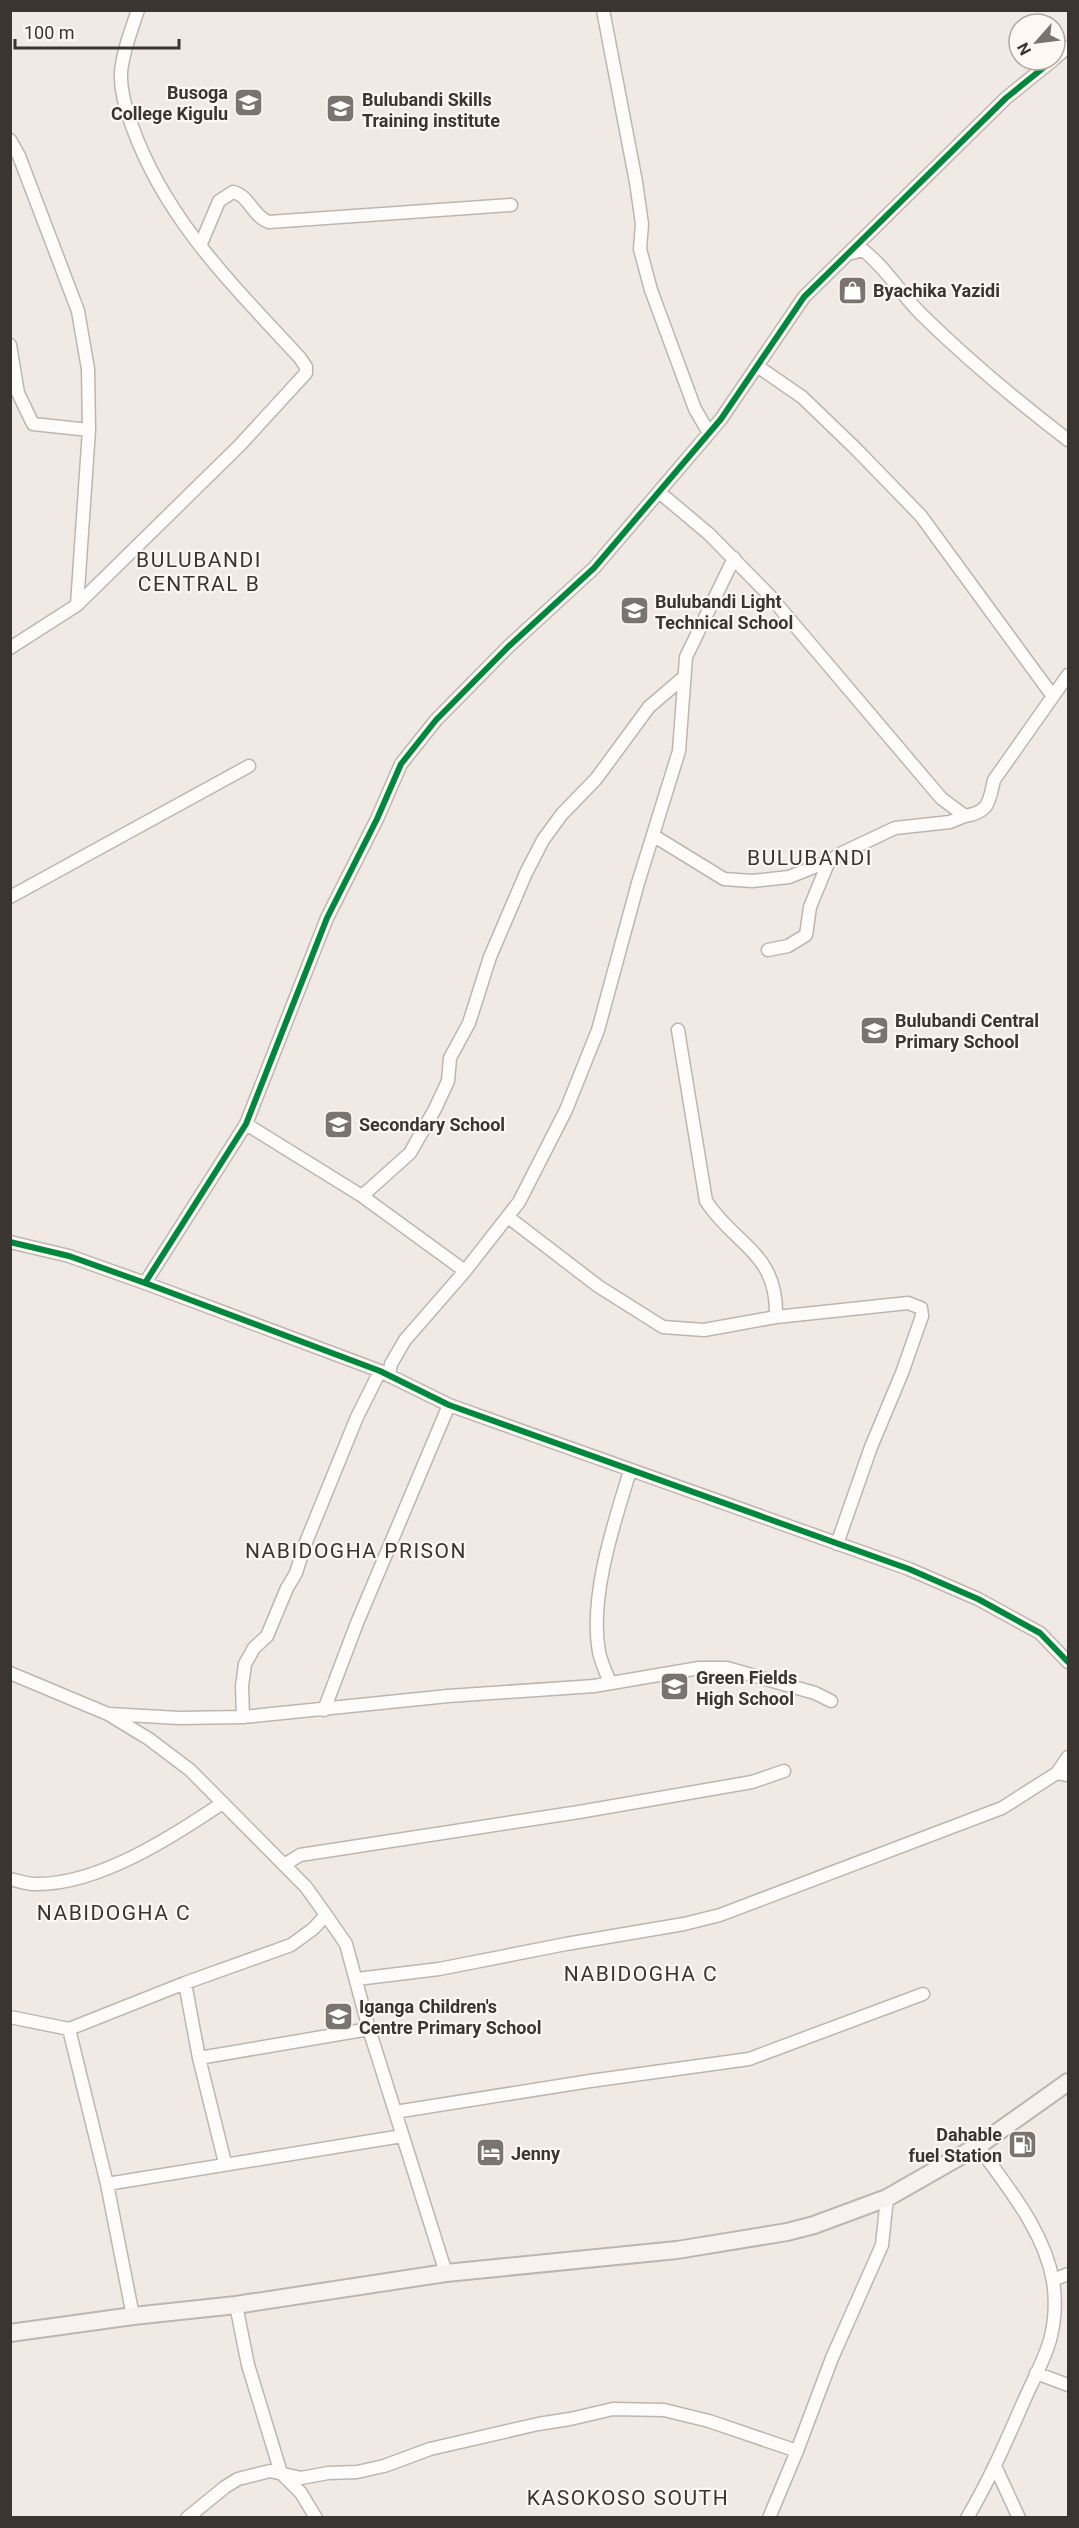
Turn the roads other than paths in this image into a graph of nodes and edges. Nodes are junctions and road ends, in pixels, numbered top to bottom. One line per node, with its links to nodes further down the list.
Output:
1 (138, 10): 6 (street)
2 (603, 10): 11 (street)
3 (1038, 72): 7 (street)
4 (10, 140): 10 (street)
5 (511, 205): 6 (street)
6 (200, 246): 15 (street)
7 (847, 255): 9 (street); 12 (street)
8 (10, 345): 10 (street)
9 (757, 366): 11 (street); 19 (street)
10 (89, 430): 15 (street)
11 (709, 433): 13 (street)
12 (1068, 440)
13 (659, 492): 14 (street); 27 (street)
14 (734, 558): 18 (street); 21 (street)
15 (78, 605): 16 (street)
16 (10, 648)
17 (1068, 675): 19 (street)
18 (684, 677): 22 (street); 28 (street)
19 (1052, 695): 21 (street)
20 (249, 766): 24 (street)
21 (965, 816): 23 (street)
22 (654, 836): 23 (street); 29 (street)
23 (829, 861): 25 (street)
24 (10, 897)
25 (768, 950)
26 (678, 1030): 33 (street)
27 (246, 1124): 28 (street); 32 (street)
28 (362, 1196): 31 (street)
29 (508, 1217): 31 (street); 33 (street)
30 (10, 1242): 32 (street)
31 (465, 1270): 34 (street)
32 (146, 1283): 34 (street)
33 (776, 1317): 37 (street)
34 (384, 1373): 35 (street); 44 (street)
35 (449, 1405): 36 (street); 42 (street)
36 (630, 1471): 37 (street); 40 (street)
37 (837, 1544): 38 (street)
38 (1068, 1662)
39 (10, 1672): 43 (street)
40 (610, 1682): 41 (street); 42 (street)
41 (831, 1701)
42 (324, 1710): 44 (street)
43 (108, 1714): 44 (street); 48 (street)
44 (243, 1717)
45 (1068, 1757): 47 (street)
46 (784, 1771): 49 (street)
47 (1063, 1774): 52 (street)
48 (221, 1804): 49 (street); 50 (street)
49 (284, 1865): 51 (street)
50 (10, 1879)
51 (326, 1915): 52 (street); 53 (street)
52 (357, 1979): 57 (street)
53 (185, 1983): 56 (street); 58 (street)
54 (923, 1994): 60 (street)
55 (10, 2017): 56 (street)
56 (69, 2029): 64 (street)
57 (369, 2029): 58 (street); 60 (street)
58 (200, 2058): 63 (street)
59 (1068, 2082): 62 (street)
60 (395, 2112): 61 (street)
61 (402, 2136): 63 (street); 66 (street)
62 (978, 2146): 65 (street); 68 (street)
63 (225, 2163): 64 (street)
64 (107, 2184): 70 (street)
65 (887, 2198): 66 (street); 74 (street)
66 (446, 2273): 69 (street)
67 (1068, 2274): 68 (street)
68 (1053, 2280): 72 (street)
69 (236, 2305): 70 (street); 76 (street)
70 (133, 2316): 71 (street)
71 (10, 2333)
72 (1036, 2373): 73 (street); 75 (street)
73 (1068, 2385)
74 (797, 2451): 76 (street); 79 (street)
75 (995, 2466): 80 (street); 81 (street)
76 (281, 2473): 77 (street); 78 (street)
77 (187, 2517)
78 (315, 2517)
79 (769, 2517)
80 (967, 2517)
81 (1018, 2517)

